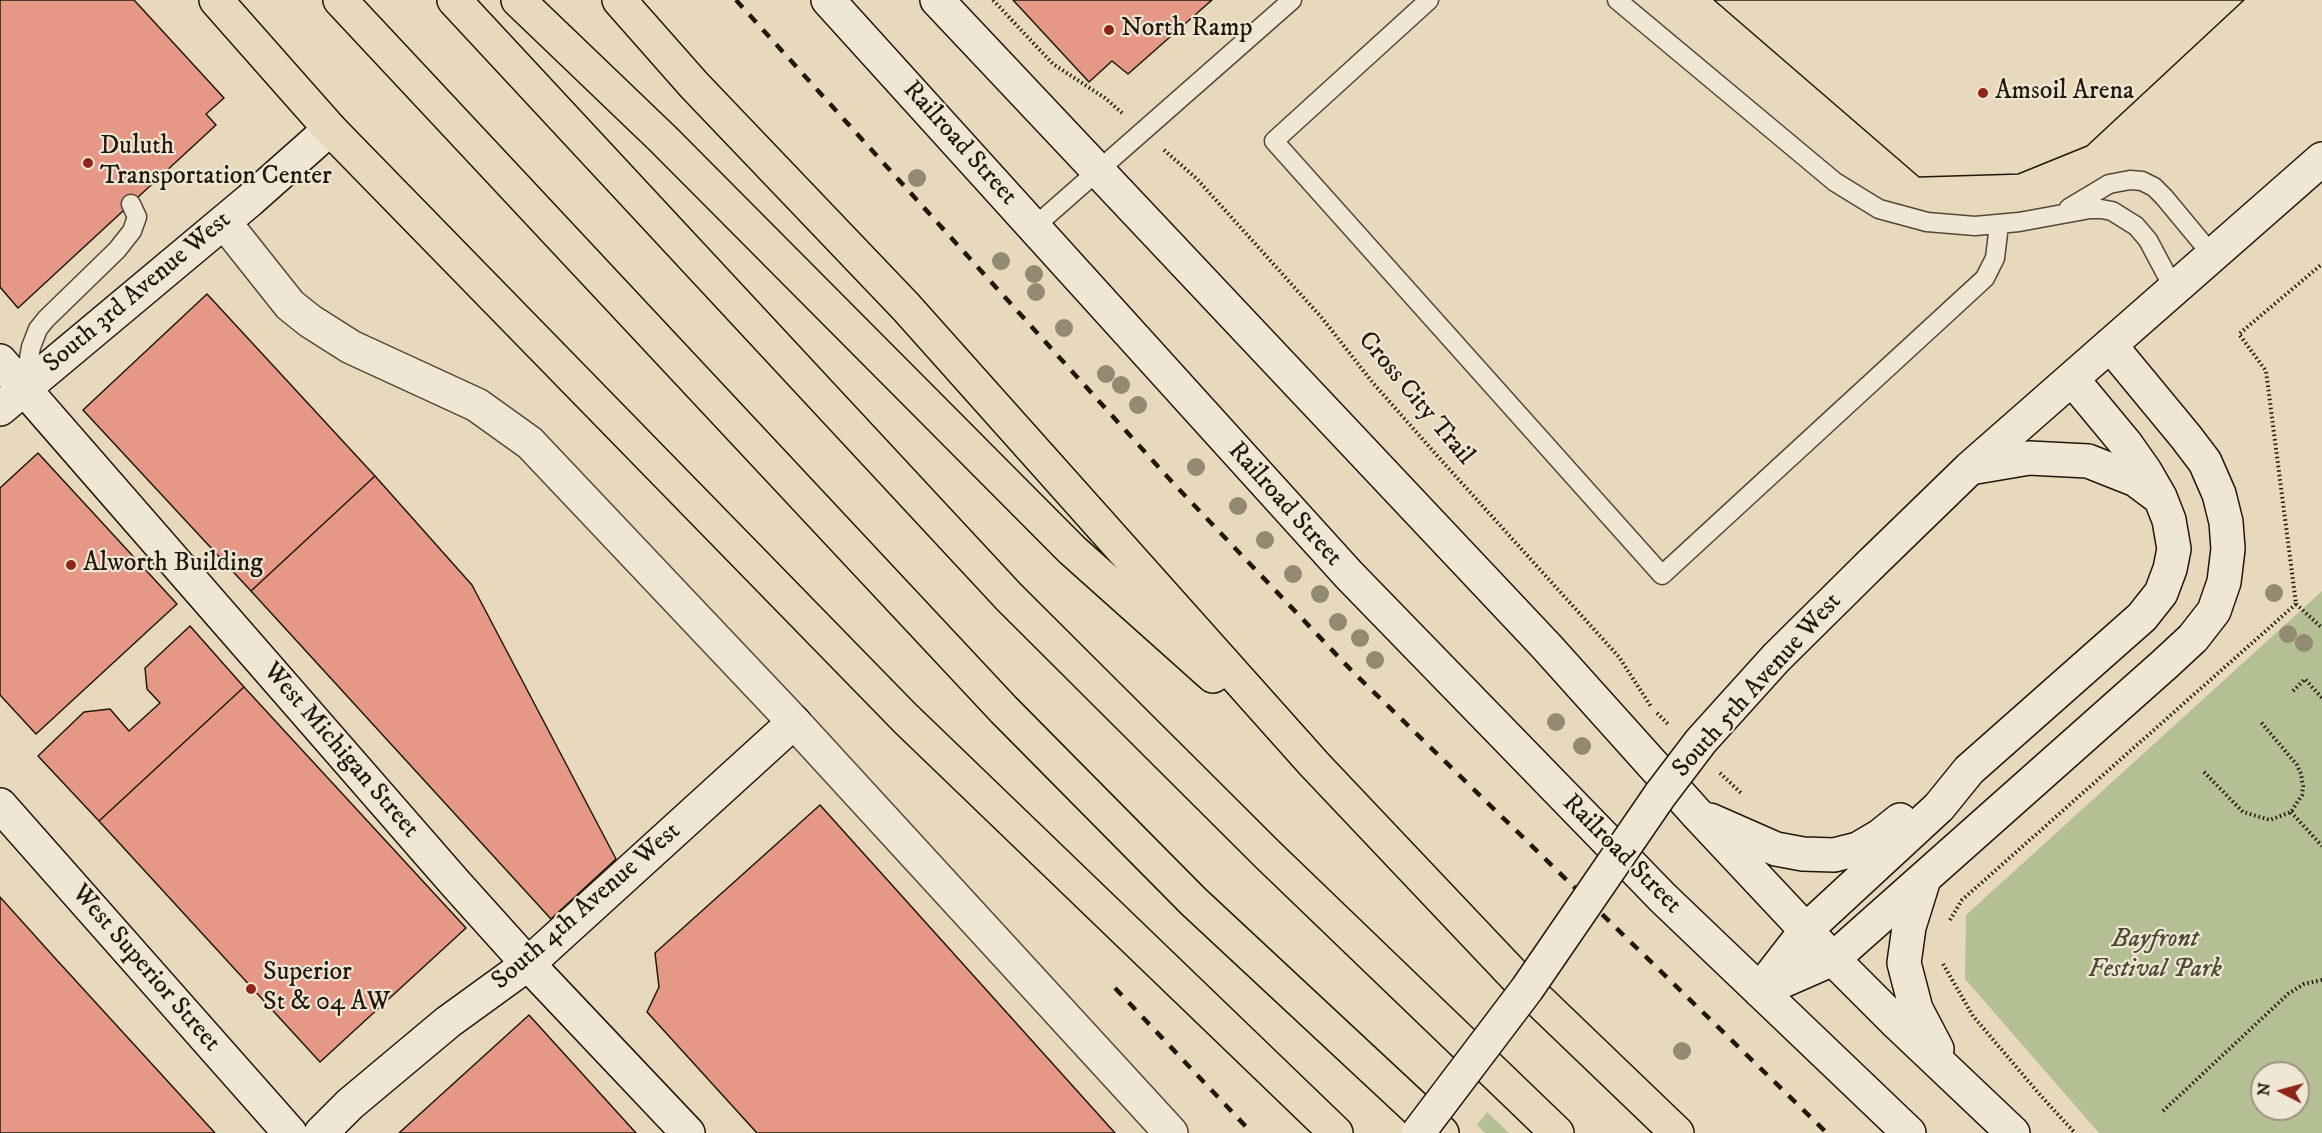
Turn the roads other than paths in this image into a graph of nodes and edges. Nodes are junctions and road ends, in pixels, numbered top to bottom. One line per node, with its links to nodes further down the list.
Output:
1 (216, 0): 13 (highway)
2 (325, 0): 12 (highway)
3 (340, 0): 12 (highway)
4 (454, 0): 49 (highway)
5 (518, 0): 31 (highway)
6 (620, 0): 31 (highway)
7 (828, 0): 20 (street, Railroad Street)
8 (937, 0): 15 (street)
9 (1292, 0): 15 (lane)
10 (1429, 0): 19 (lane)
11 (1617, 0): 19 (lane)
12 (436, 105): 48 (highway)
13 (330, 129): 18 (street, South 3rd Avenue West); 46 (highway)
14 (2322, 159): 21 (street, South 5th Avenue West)
15 (1098, 170): 20 (lane); 34 (street)
16 (131, 204): 26 (lane)
17 (2054, 216): 19 (lane); 21 (lane); 22 (lane)
18 (224, 222): 26 (street, South 3rd Avenue West); 30 (street)
19 (1999, 225)
20 (1034, 227): 40 (street, Railroad Street)
21 (2213, 256): 22 (street, South 5th Avenue West)
22 (2175, 289): 23 (street, South 5th Avenue West)
23 (2110, 345): 25 (street, South 5th Avenue West); 35 (street)
24 (0, 361): 26 (street, West Michigan Street)
25 (2072, 379): 28 (street, South 5th Avenue West); 29 (street)
26 (24, 388): 27 (street, South 3rd Avenue West); 38 (street, West Michigan Street)
27 (0, 409)
28 (1970, 468): 29 (street); 39 (street, South 5th Avenue West, bridge)
29 (2160, 497): 32 (street)
30 (794, 722): 38 (street, South 4th Avenue West); 45 (street)
31 (1314, 764): 39 (highway)
32 (1970, 770): 34 (street); 36 (street)
33 (0, 805): 42 (street, West Superior Street)
34 (1697, 814): 36 (street)
35 (1924, 878): 37 (street); 41 (street)
36 (1807, 929): 37 (street); 40 (street)
37 (1833, 959): 40 (street); 41 (street)
38 (528, 964): 43 (street, South 4th Avenue West); 44 (street, West Michigan Street)
39 (1527, 989): 47 (street, South 5th Avenue West, bridge); 50 (highway)
40 (1760, 991): 51 (street, Railroad Street)
41 (1956, 1078): 52 (street)
42 (290, 1133)
43 (321, 1133)
44 (688, 1133)
45 (1171, 1133)
46 (1336, 1133)
47 (1418, 1133)
48 (1442, 1133)
49 (1557, 1133)
50 (1677, 1133)
51 (1909, 1133)
52 (2013, 1133)

